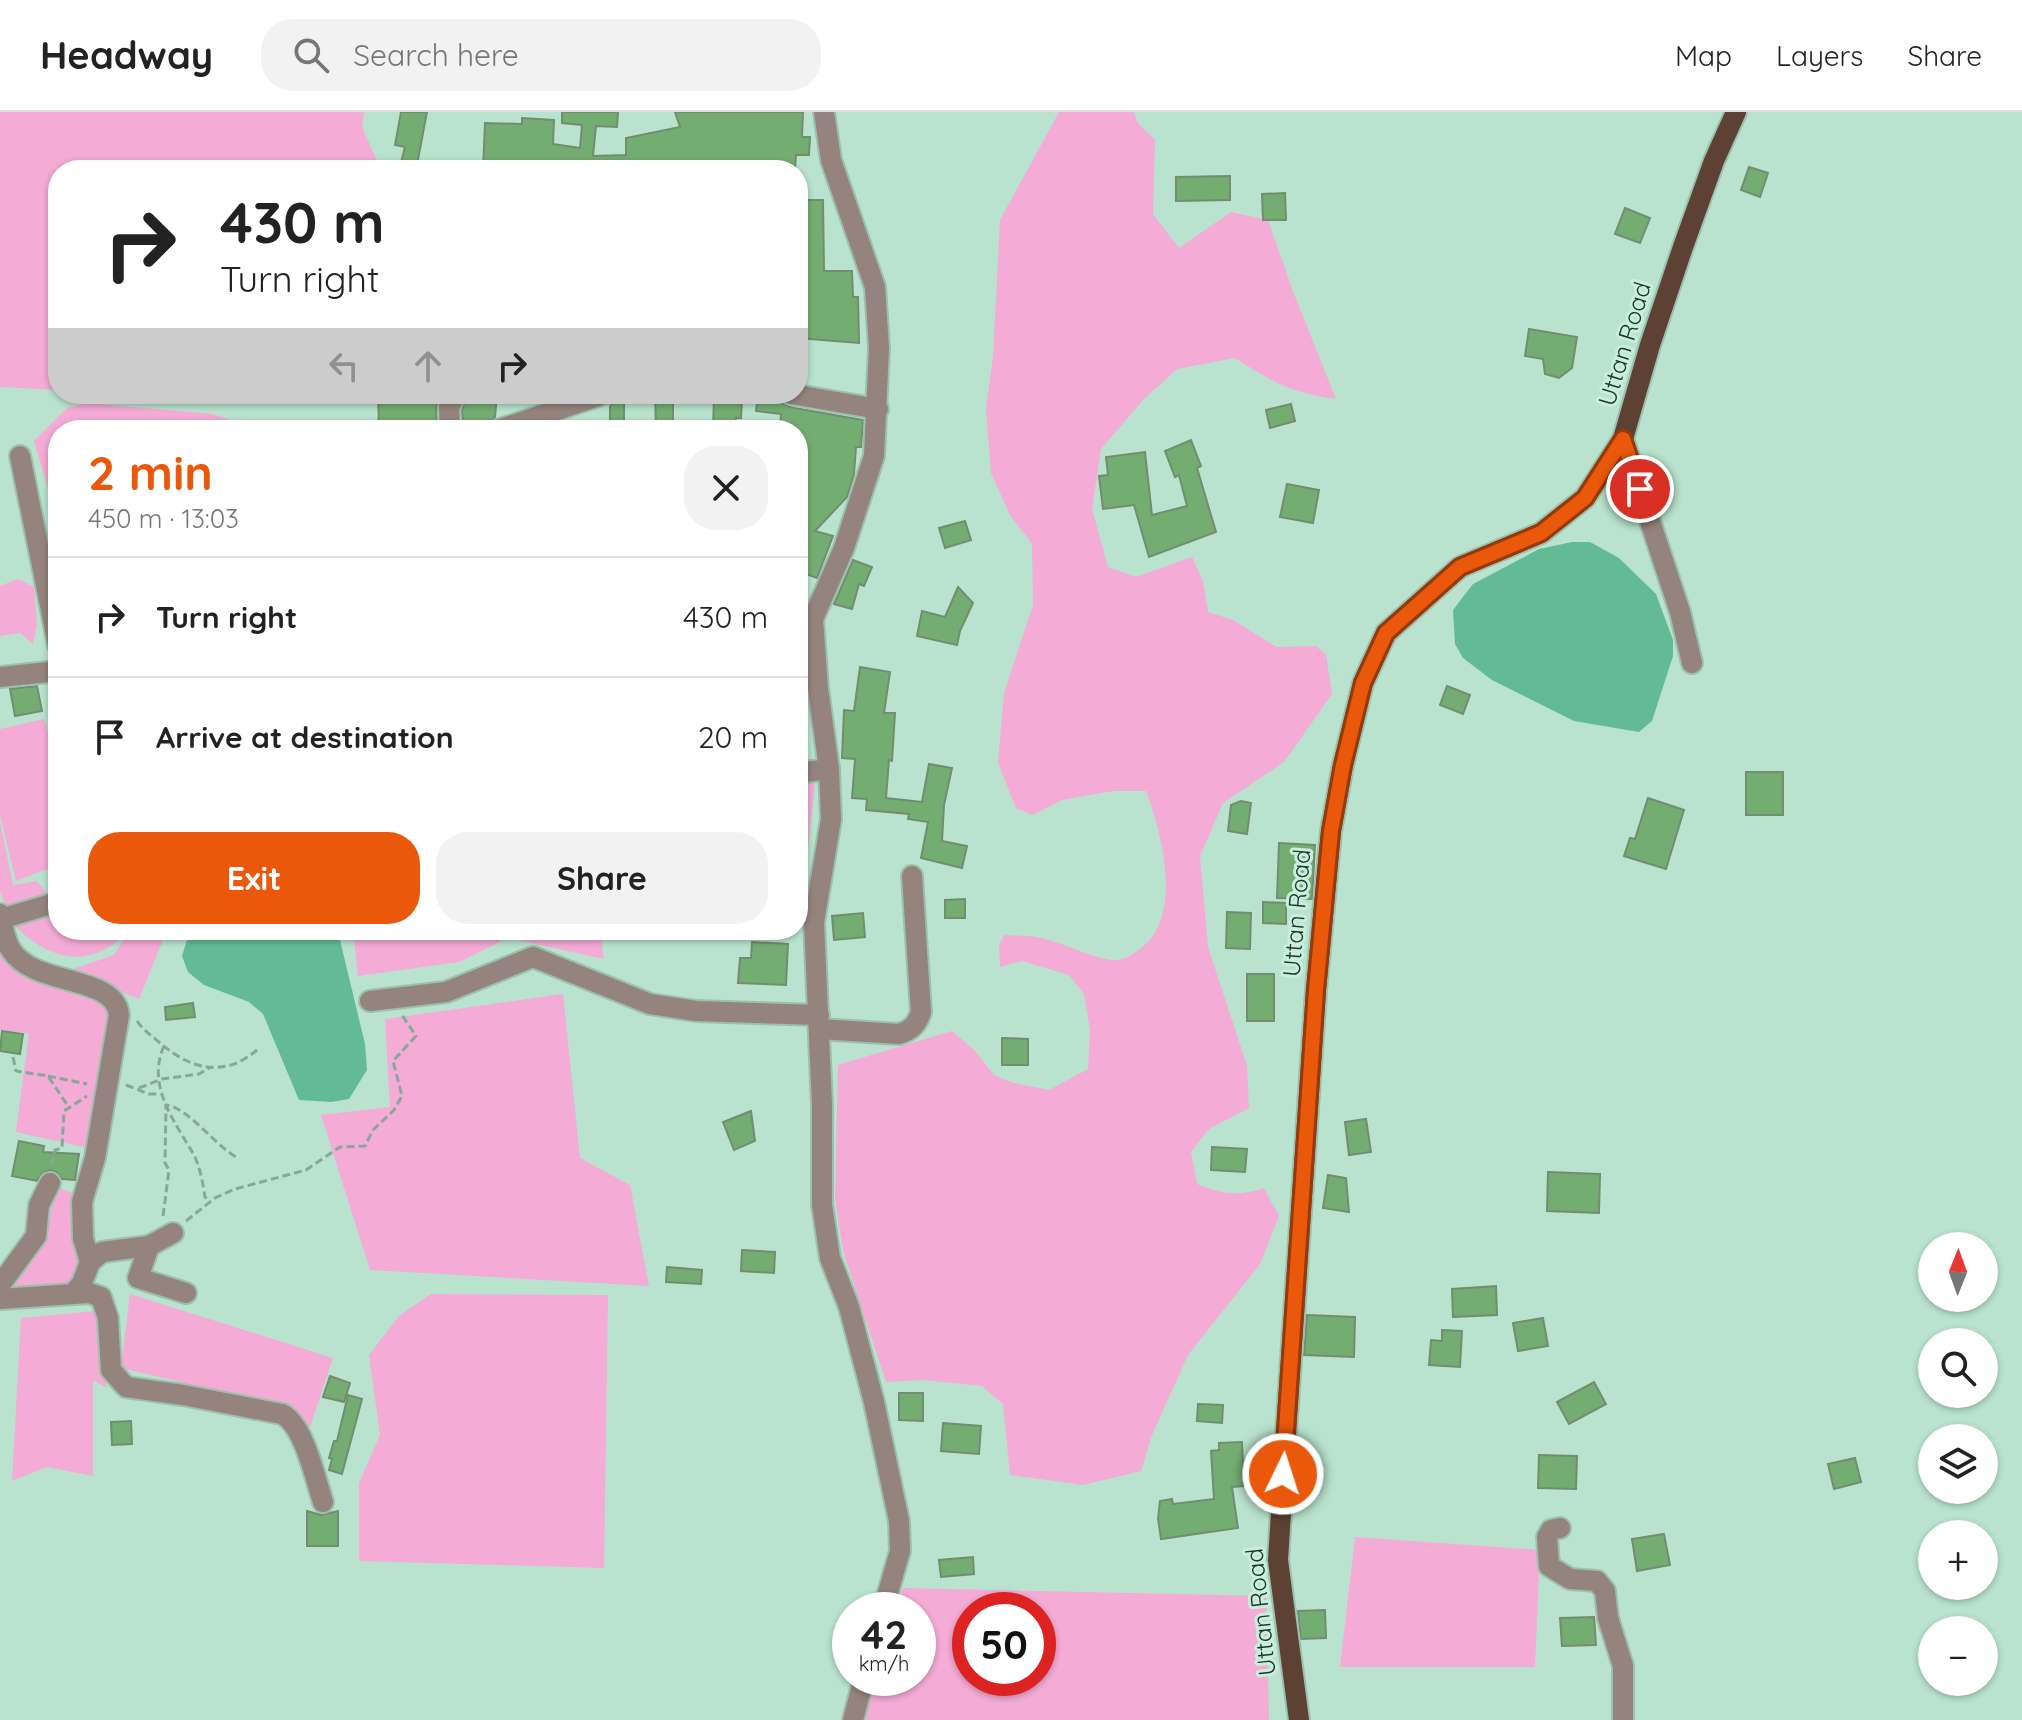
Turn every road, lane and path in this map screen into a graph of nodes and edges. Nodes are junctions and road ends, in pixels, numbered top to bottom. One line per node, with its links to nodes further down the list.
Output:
1 (824, 112): 5 (street)
2 (1736, 112): 7 (main road, Uttan Road)
3 (808, 397): 5 (street)
4 (575, 404): 6 (street)
5 (878, 409): 13 (street)
6 (527, 420)
7 (1623, 439): 10 (street); 45 (main road, Uttan Road)
8 (20, 456): 9 (street)
9 (48, 595)
10 (1692, 663)
11 (48, 672): 12 (street)
12 (0, 677)
13 (829, 769): 14 (street); 20 (street)
14 (808, 772)
15 (912, 876): 20 (street)
16 (48, 905): 17 (street)
17 (1, 917): 35 (street)
18 (370, 1001): 20 (street)
19 (136, 1020): 22 (path)
20 (819, 1022): 42 (street)
21 (416, 1036): 33 (path)
22 (164, 1046): 25 (path); 27 (path)
23 (260, 1047): 25 (path)
24 (13, 1057): 26 (path)
25 (211, 1067): 27 (path)
26 (48, 1076): 28 (path); 32 (path)
27 (158, 1080): 29 (path); 30 (path)
28 (93, 1087)
29 (138, 1088)
30 (166, 1105): 31 (path); 33 (path); 34 (path)
31 (236, 1157)
32 (50, 1183): 36 (street)
33 (210, 1202): 34 (path)
34 (161, 1240): 35 (street); 37 (street)
35 (90, 1262): 38 (street)
36 (0, 1285)
37 (186, 1293)
38 (73, 1294): 39 (street); 40 (street)
39 (0, 1299)
40 (323, 1502)
41 (1560, 1528): 46 (street)
42 (888, 1592)
43 (859, 1696): 44 (street)
44 (853, 1720)
45 (1299, 1720)
46 (1623, 1720)

